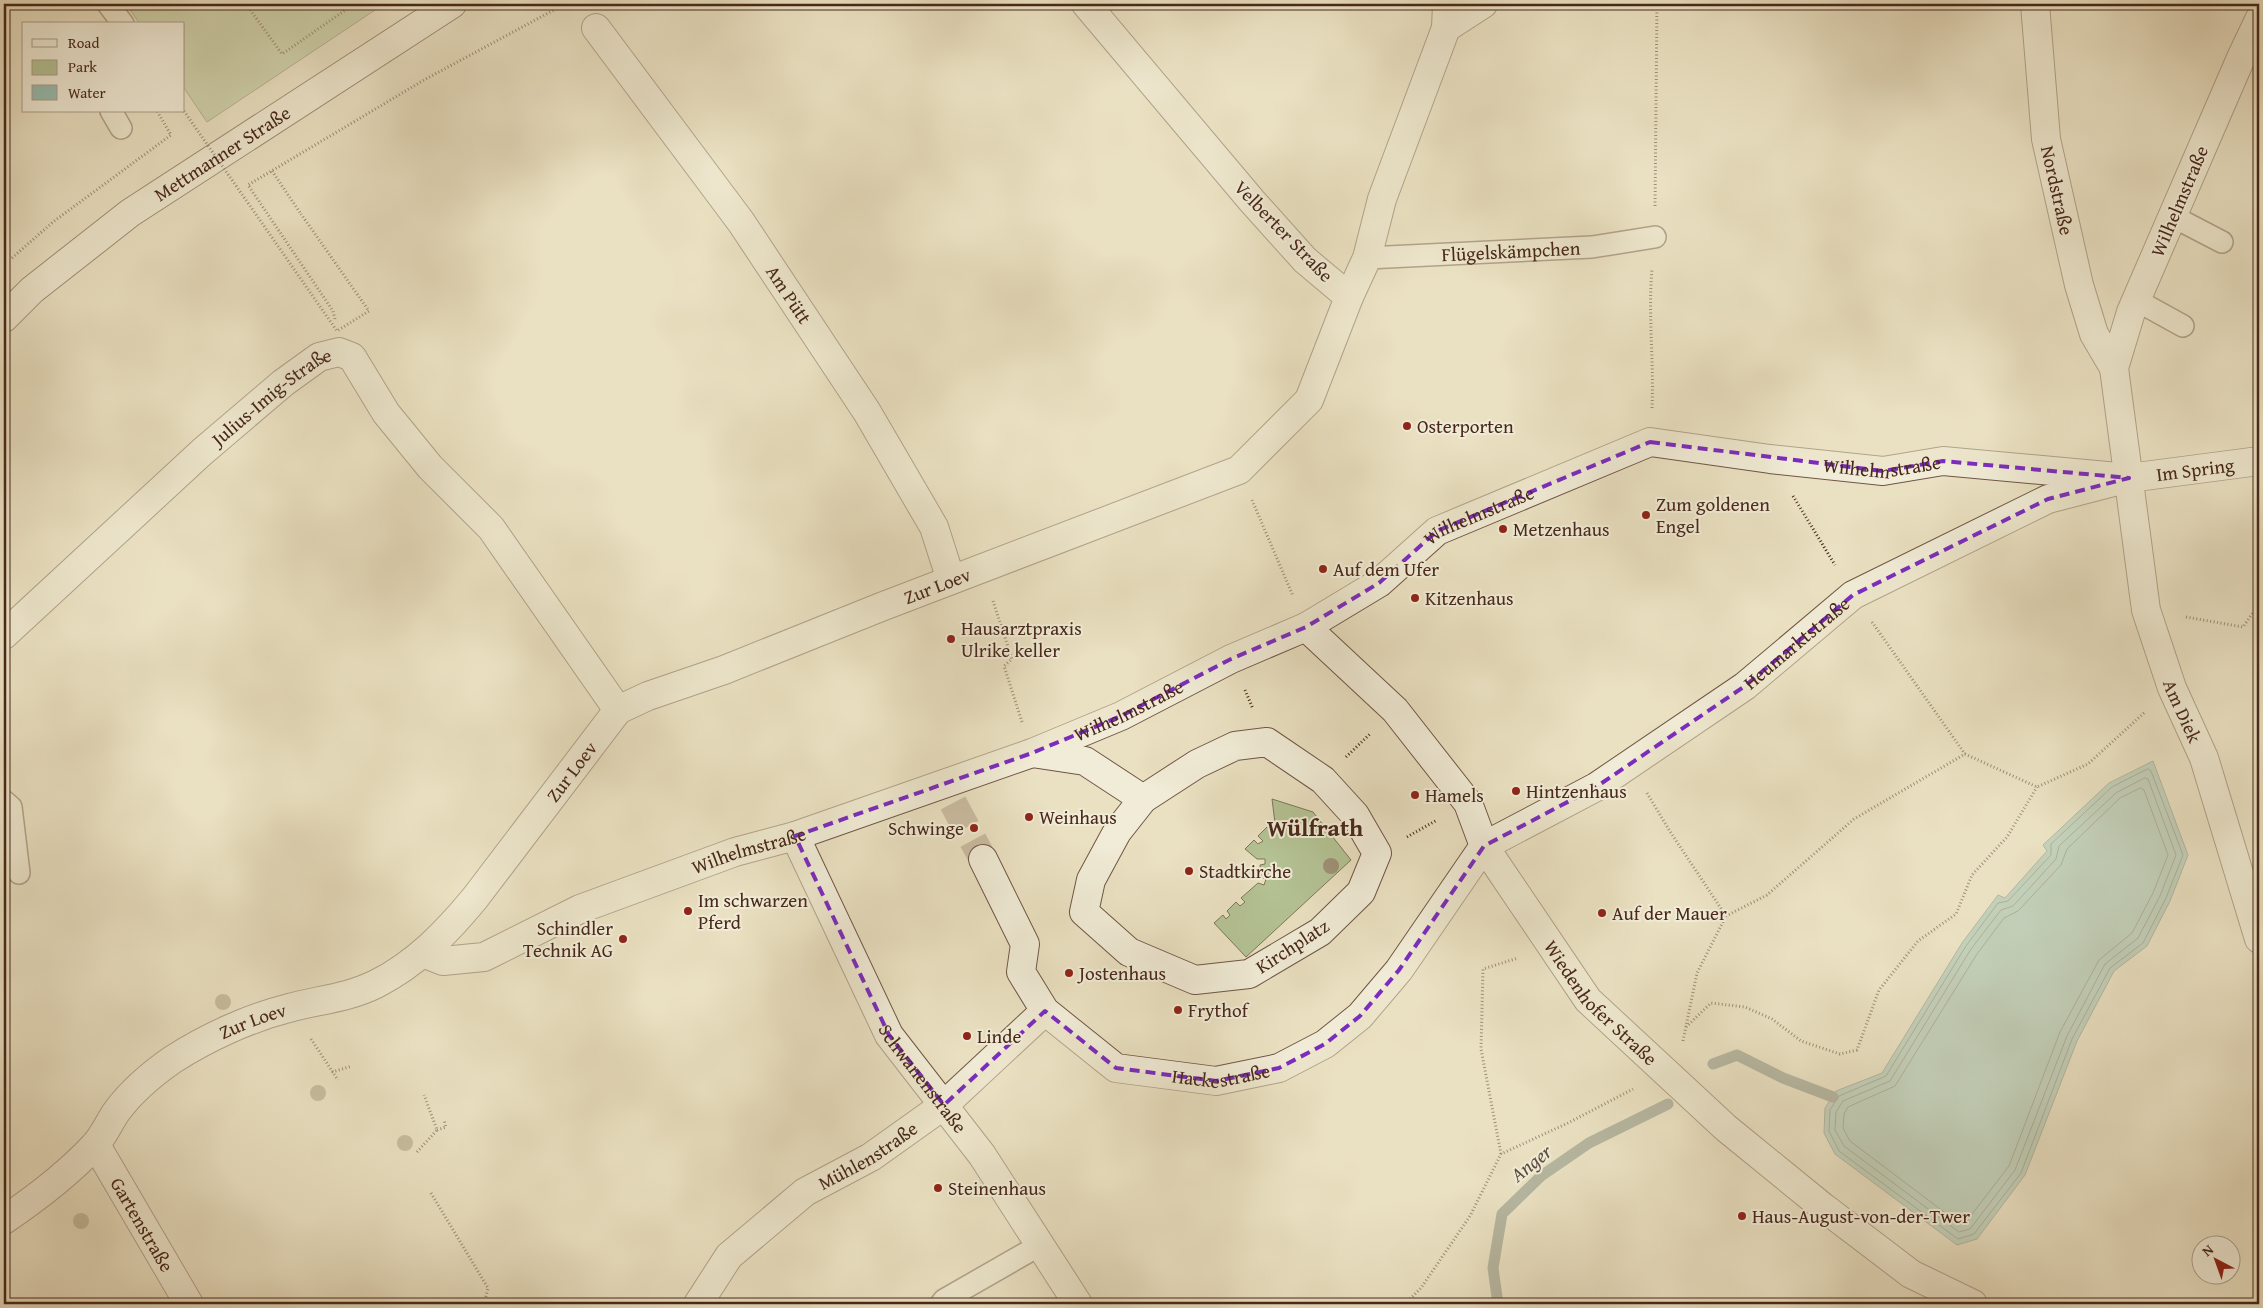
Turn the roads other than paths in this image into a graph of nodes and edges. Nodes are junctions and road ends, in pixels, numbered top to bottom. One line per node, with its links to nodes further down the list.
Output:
1 (452, 4): 14 (street, Mettmanner Straße)
2 (1086, 4): 12 (street, Velberter Straße)
3 (1483, 4): 5 (street)
4 (2035, 4): 16 (street, Nordstraße)
5 (1446, 16): 11 (street)
6 (2259, 20): 8 (street, Wilhelmstraße)
7 (596, 28): 20 (street, Am Pütt)
8 (2172, 216): 10 (lane); 13 (street, Wilhelmstraße)
9 (1655, 237): 11 (lane, Flügelskämpchen)
10 (2222, 242)
11 (1367, 258): 12 (street)
12 (1349, 297): 18 (street, Velberter Straße)
13 (2136, 300): 15 (lane); 16 (street, Wilhelmstraße)
14 (4, 318)
15 (2183, 326)
16 (2114, 368): 19 (street, Wilhelmstraße)
17 (2259, 461): 19 (street, Im Spring)
18 (1239, 470): 20 (street, Zur Loev)
19 (2129, 478): 21 (street, Wilhelmstraße); 28 (street, Heumarktstraße); 31 (street, Am Diek)
20 (951, 580): 23 (street, Zur Loev)
21 (1306, 627): 24 (street, Wilhelmstraße); 28 (street, Wiedenhofer Straße)
22 (4, 635): 23 (street, Julius-Imig-Straße)
23 (618, 710): 32 (street, Zur Loev)
24 (1032, 753): 25 (street); 27 (street, Wilhelmstraße)
25 (1143, 799): 25 (street, Kirchplatz)
26 (4, 801): 30 (lane)
27 (794, 836): 32 (street, Wilhelmstraße); 34 (street, Schwanenstraße)
28 (1484, 846): 33 (street, Hackestraße); 42 (street, Wiedenhofer Straße)
29 (983, 859): 33 (street, Hackestraße)
30 (19, 873)
31 (2259, 939)
32 (423, 953): 35 (street, Zur Loev)
33 (1045, 1011): 34 (street, Mühlenstraße)
34 (944, 1105): 37 (street, Schwanenstraße); 39 (street, Mühlenstraße)
35 (96, 1145): 36 (street, Zur Loev); 38 (street, Gartenstraße)
36 (4, 1220)
37 (1033, 1233): 40 (lane); 41 (street, Schwanenstraße)
38 (189, 1304)
39 (698, 1304)
40 (941, 1304)
41 (1078, 1304)
42 (1974, 1304)

